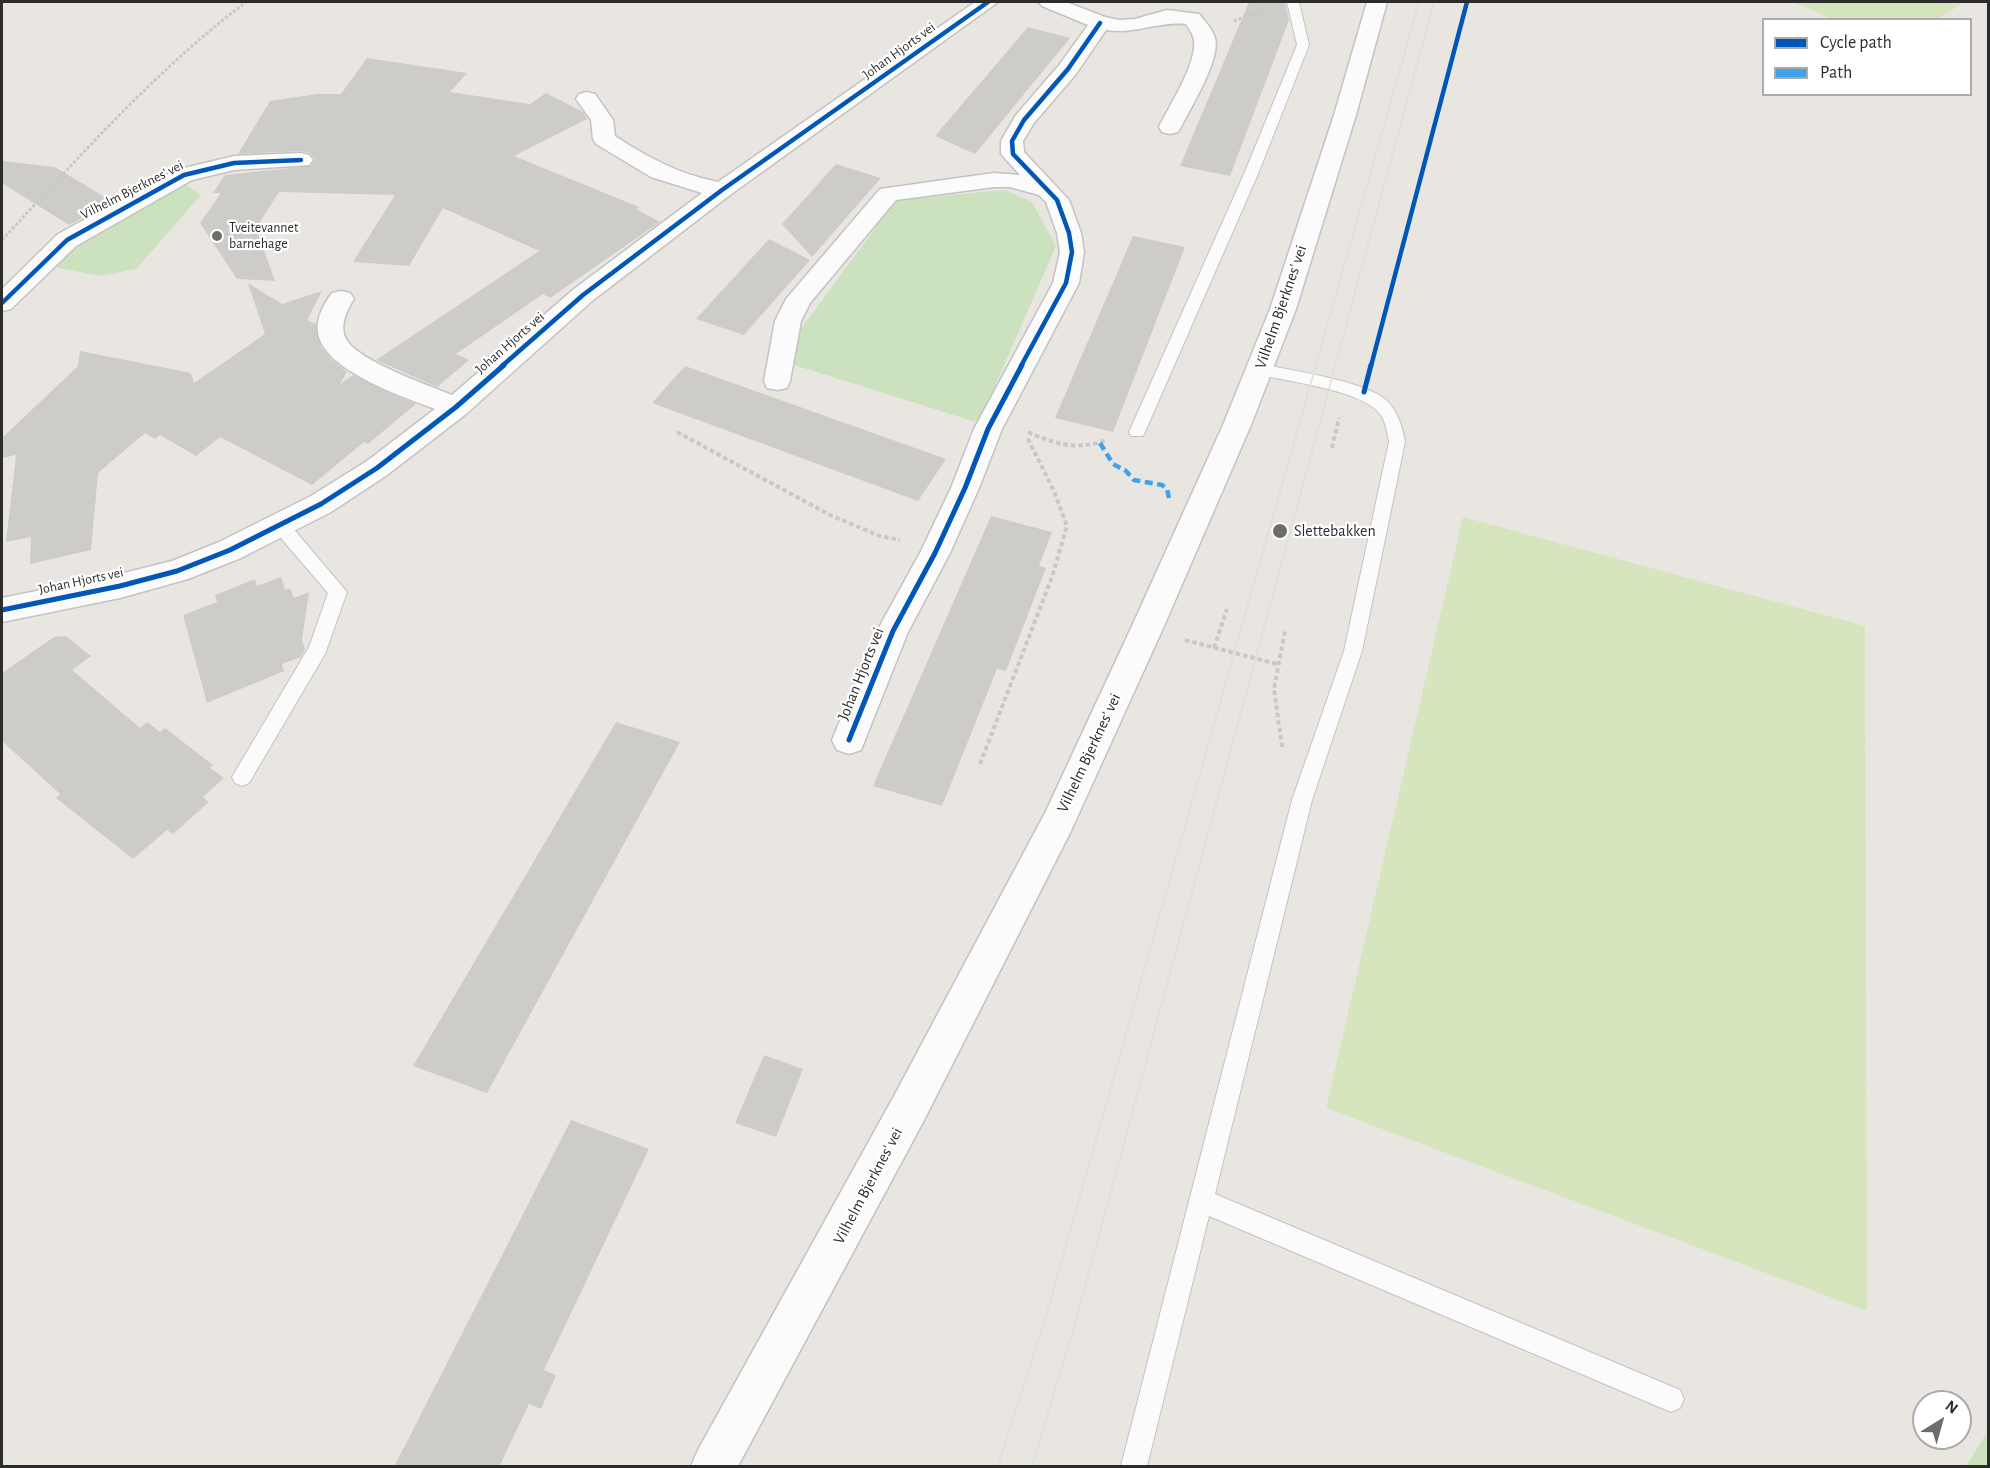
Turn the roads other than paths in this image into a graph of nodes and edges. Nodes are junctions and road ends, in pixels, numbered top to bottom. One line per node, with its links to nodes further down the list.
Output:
1 (988, 2): 10 (street, Johan Hjorts vei)
2 (1049, 2): 6 (street)
3 (1293, 2): 17 (lane)
4 (1377, 2): 14 (street, Vilhelm Bjerknes' vei)
5 (1196, 14): 6 (street); 8 (street)
6 (1100, 23): 11 (street, Johan Hjorts vei)
7 (587, 99): 10 (street)
8 (1170, 127)
9 (302, 160): 13 (street, Vilhelm Bjerknes' vei)
10 (722, 190): 16 (street, Johan Hjorts vei)
11 (1047, 190): 15 (street); 20 (street, Johan Hjorts vei)
12 (341, 298): 16 (street)
13 (2, 303)
14 (1260, 369): 22 (lane); 24 (street, Vilhelm Bjerknes' vei)
15 (777, 381)
16 (456, 407): 18 (street, Johan Hjorts vei)
17 (1137, 432)
18 (280, 525): 19 (street, Johan Hjorts vei); 21 (lane)
19 (2, 610)
20 (849, 740)
21 (242, 777)
22 (1203, 1201): 23 (lane); 25 (lane)
23 (1671, 1399)
24 (714, 1467)
25 (1134, 1467)

